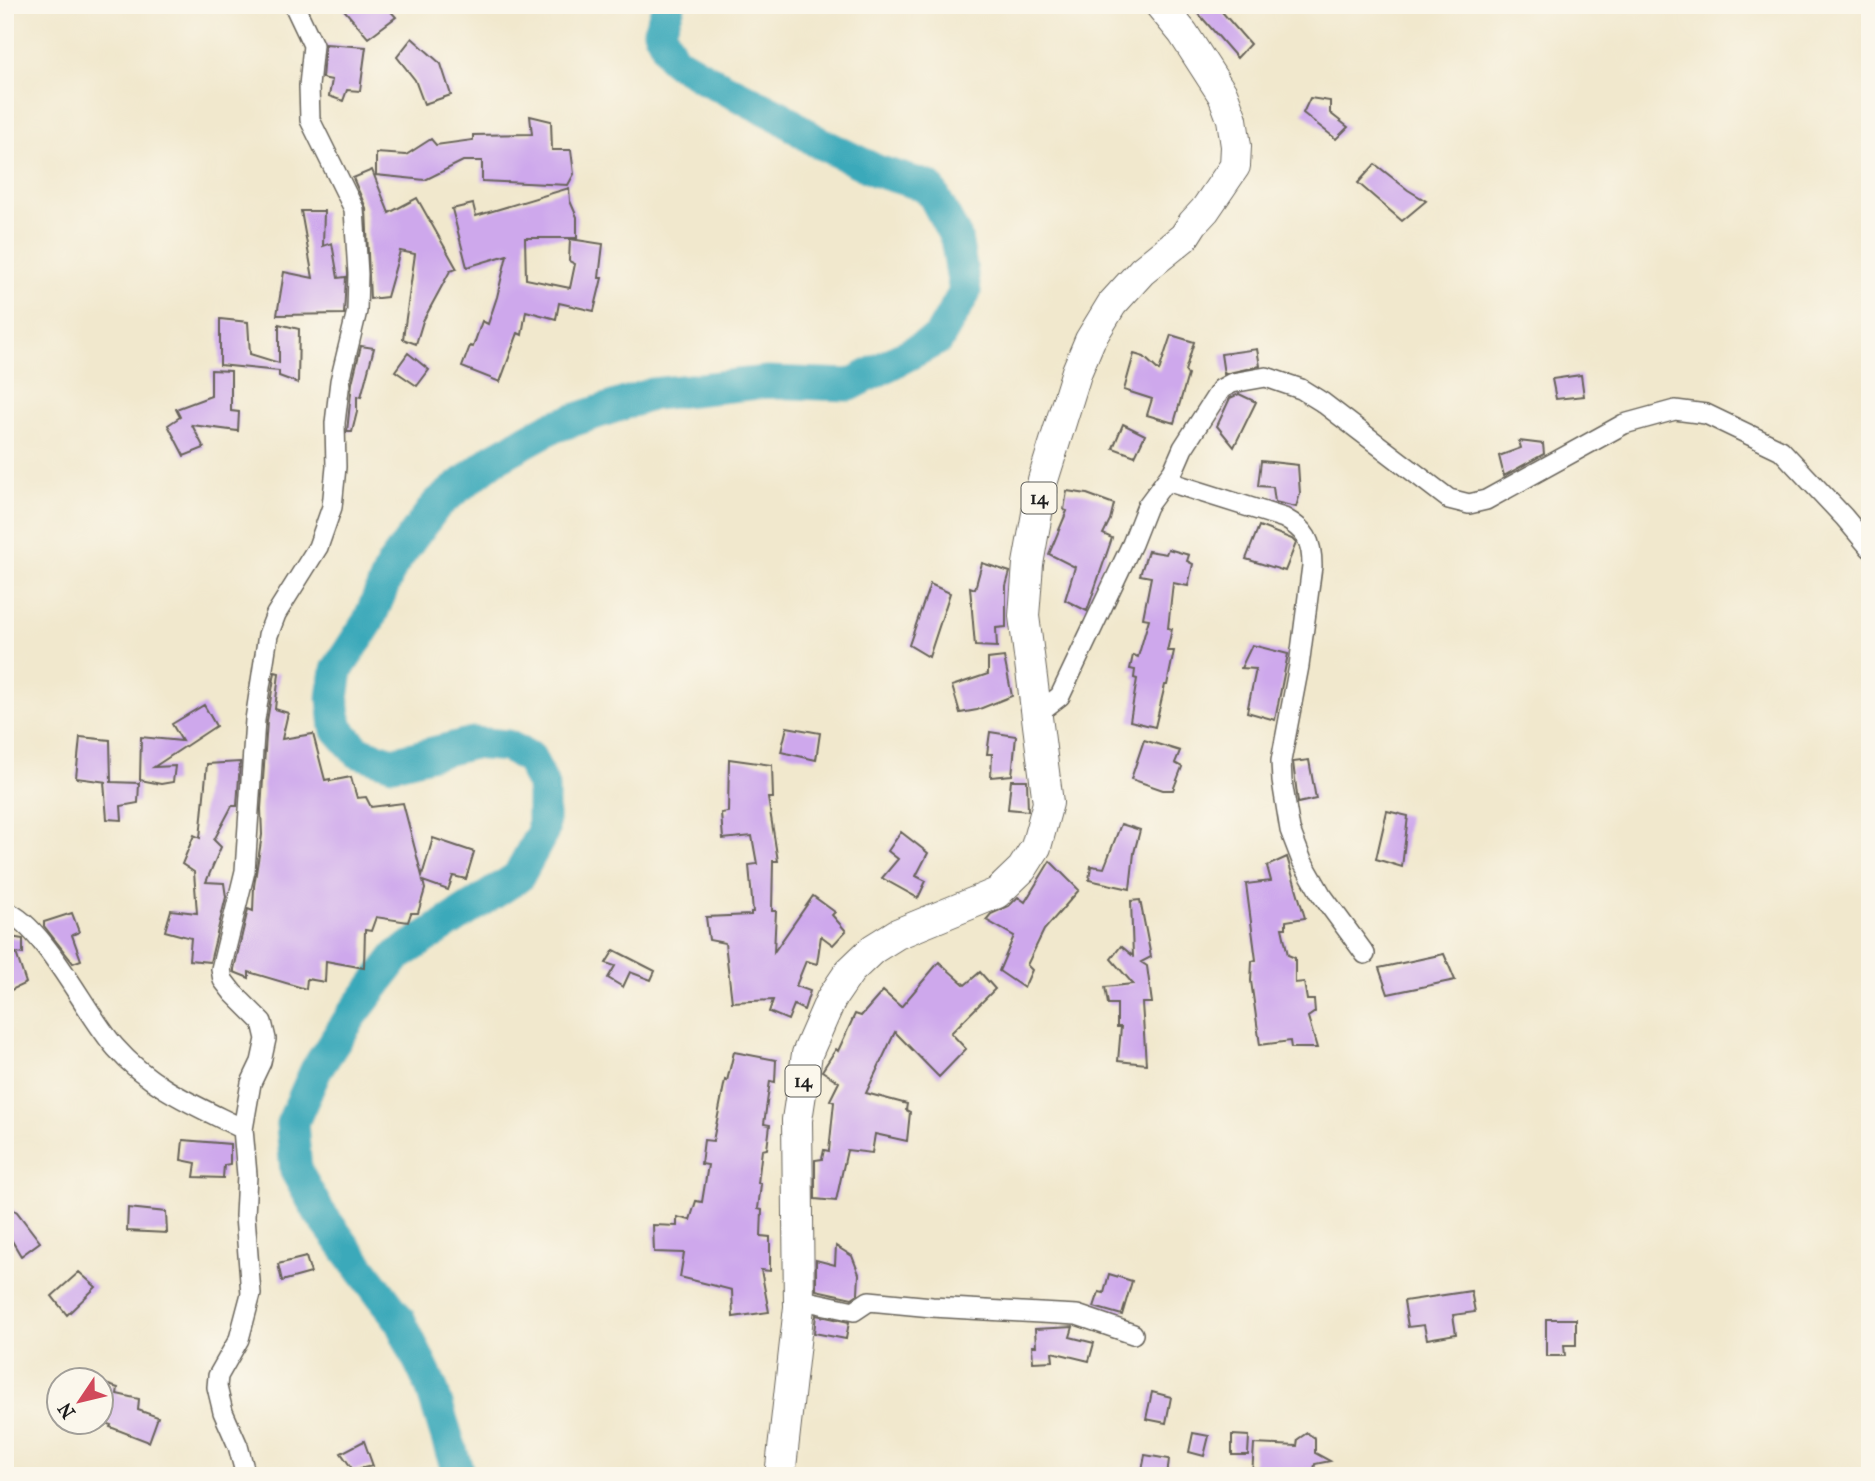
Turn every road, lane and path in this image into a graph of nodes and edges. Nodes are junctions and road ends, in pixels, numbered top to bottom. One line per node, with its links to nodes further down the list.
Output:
1 (294, 5): 8 (street)
2 (1160, 5): 5 (highway, 14)
3 (1166, 481): 4 (street); 5 (street); 7 (street)
4 (1870, 548)
5 (1038, 713): 9 (highway, 14)
6 (5, 911): 8 (street)
7 (1365, 954)
8 (243, 1129): 11 (street)
9 (798, 1299): 10 (street); 12 (highway, 14)
10 (1133, 1334)
11 (246, 1476)
12 (780, 1476)

